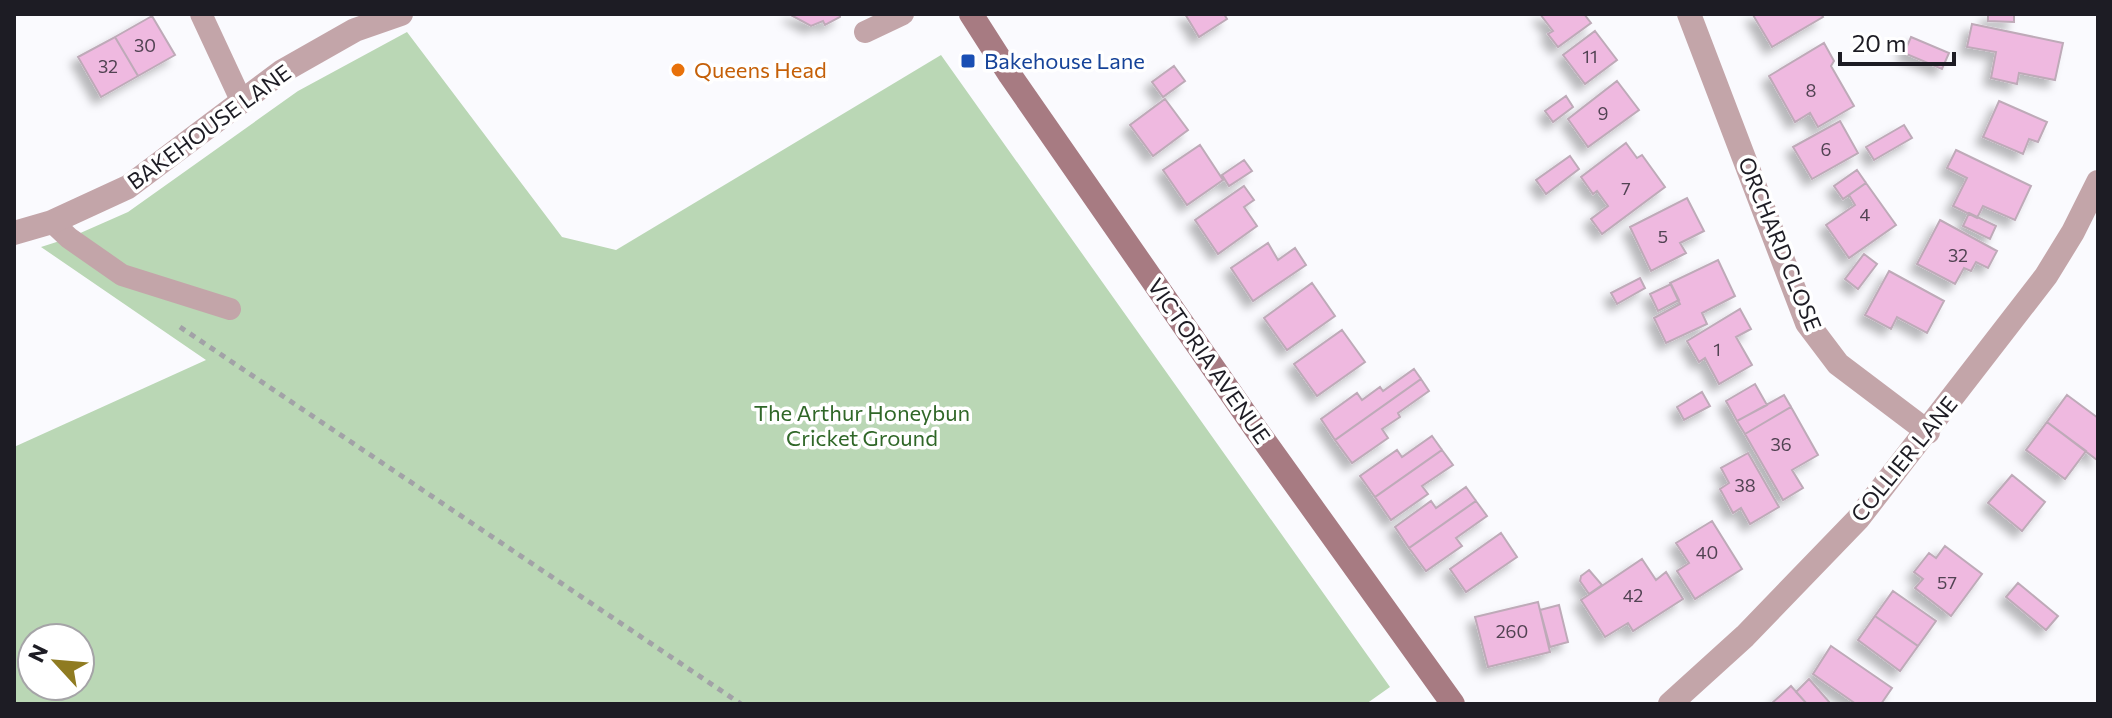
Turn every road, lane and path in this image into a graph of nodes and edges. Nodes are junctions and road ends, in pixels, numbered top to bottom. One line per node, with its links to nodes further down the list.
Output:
1 (201, 14): 7 (lane)
2 (401, 14): 7 (street, BAKEHOUSE LANE)
3 (903, 14): 6 (lane)
4 (971, 14): 15 (street, VICTORIA AVENUE)
5 (1689, 14): 13 (street, ORCHARD CLOSE)
6 (865, 32)
7 (241, 100): 9 (street, BAKEHOUSE LANE)
8 (2098, 182): 13 (street, COLLIER LANE)
9 (52, 222): 10 (street, BAKEHOUSE LANE); 11 (lane)
10 (14, 233)
11 (230, 309)
12 (175, 323): 14 (path)
13 (1928, 432): 16 (street, COLLIER LANE)
14 (741, 704)
15 (1453, 704)
16 (1670, 704)

